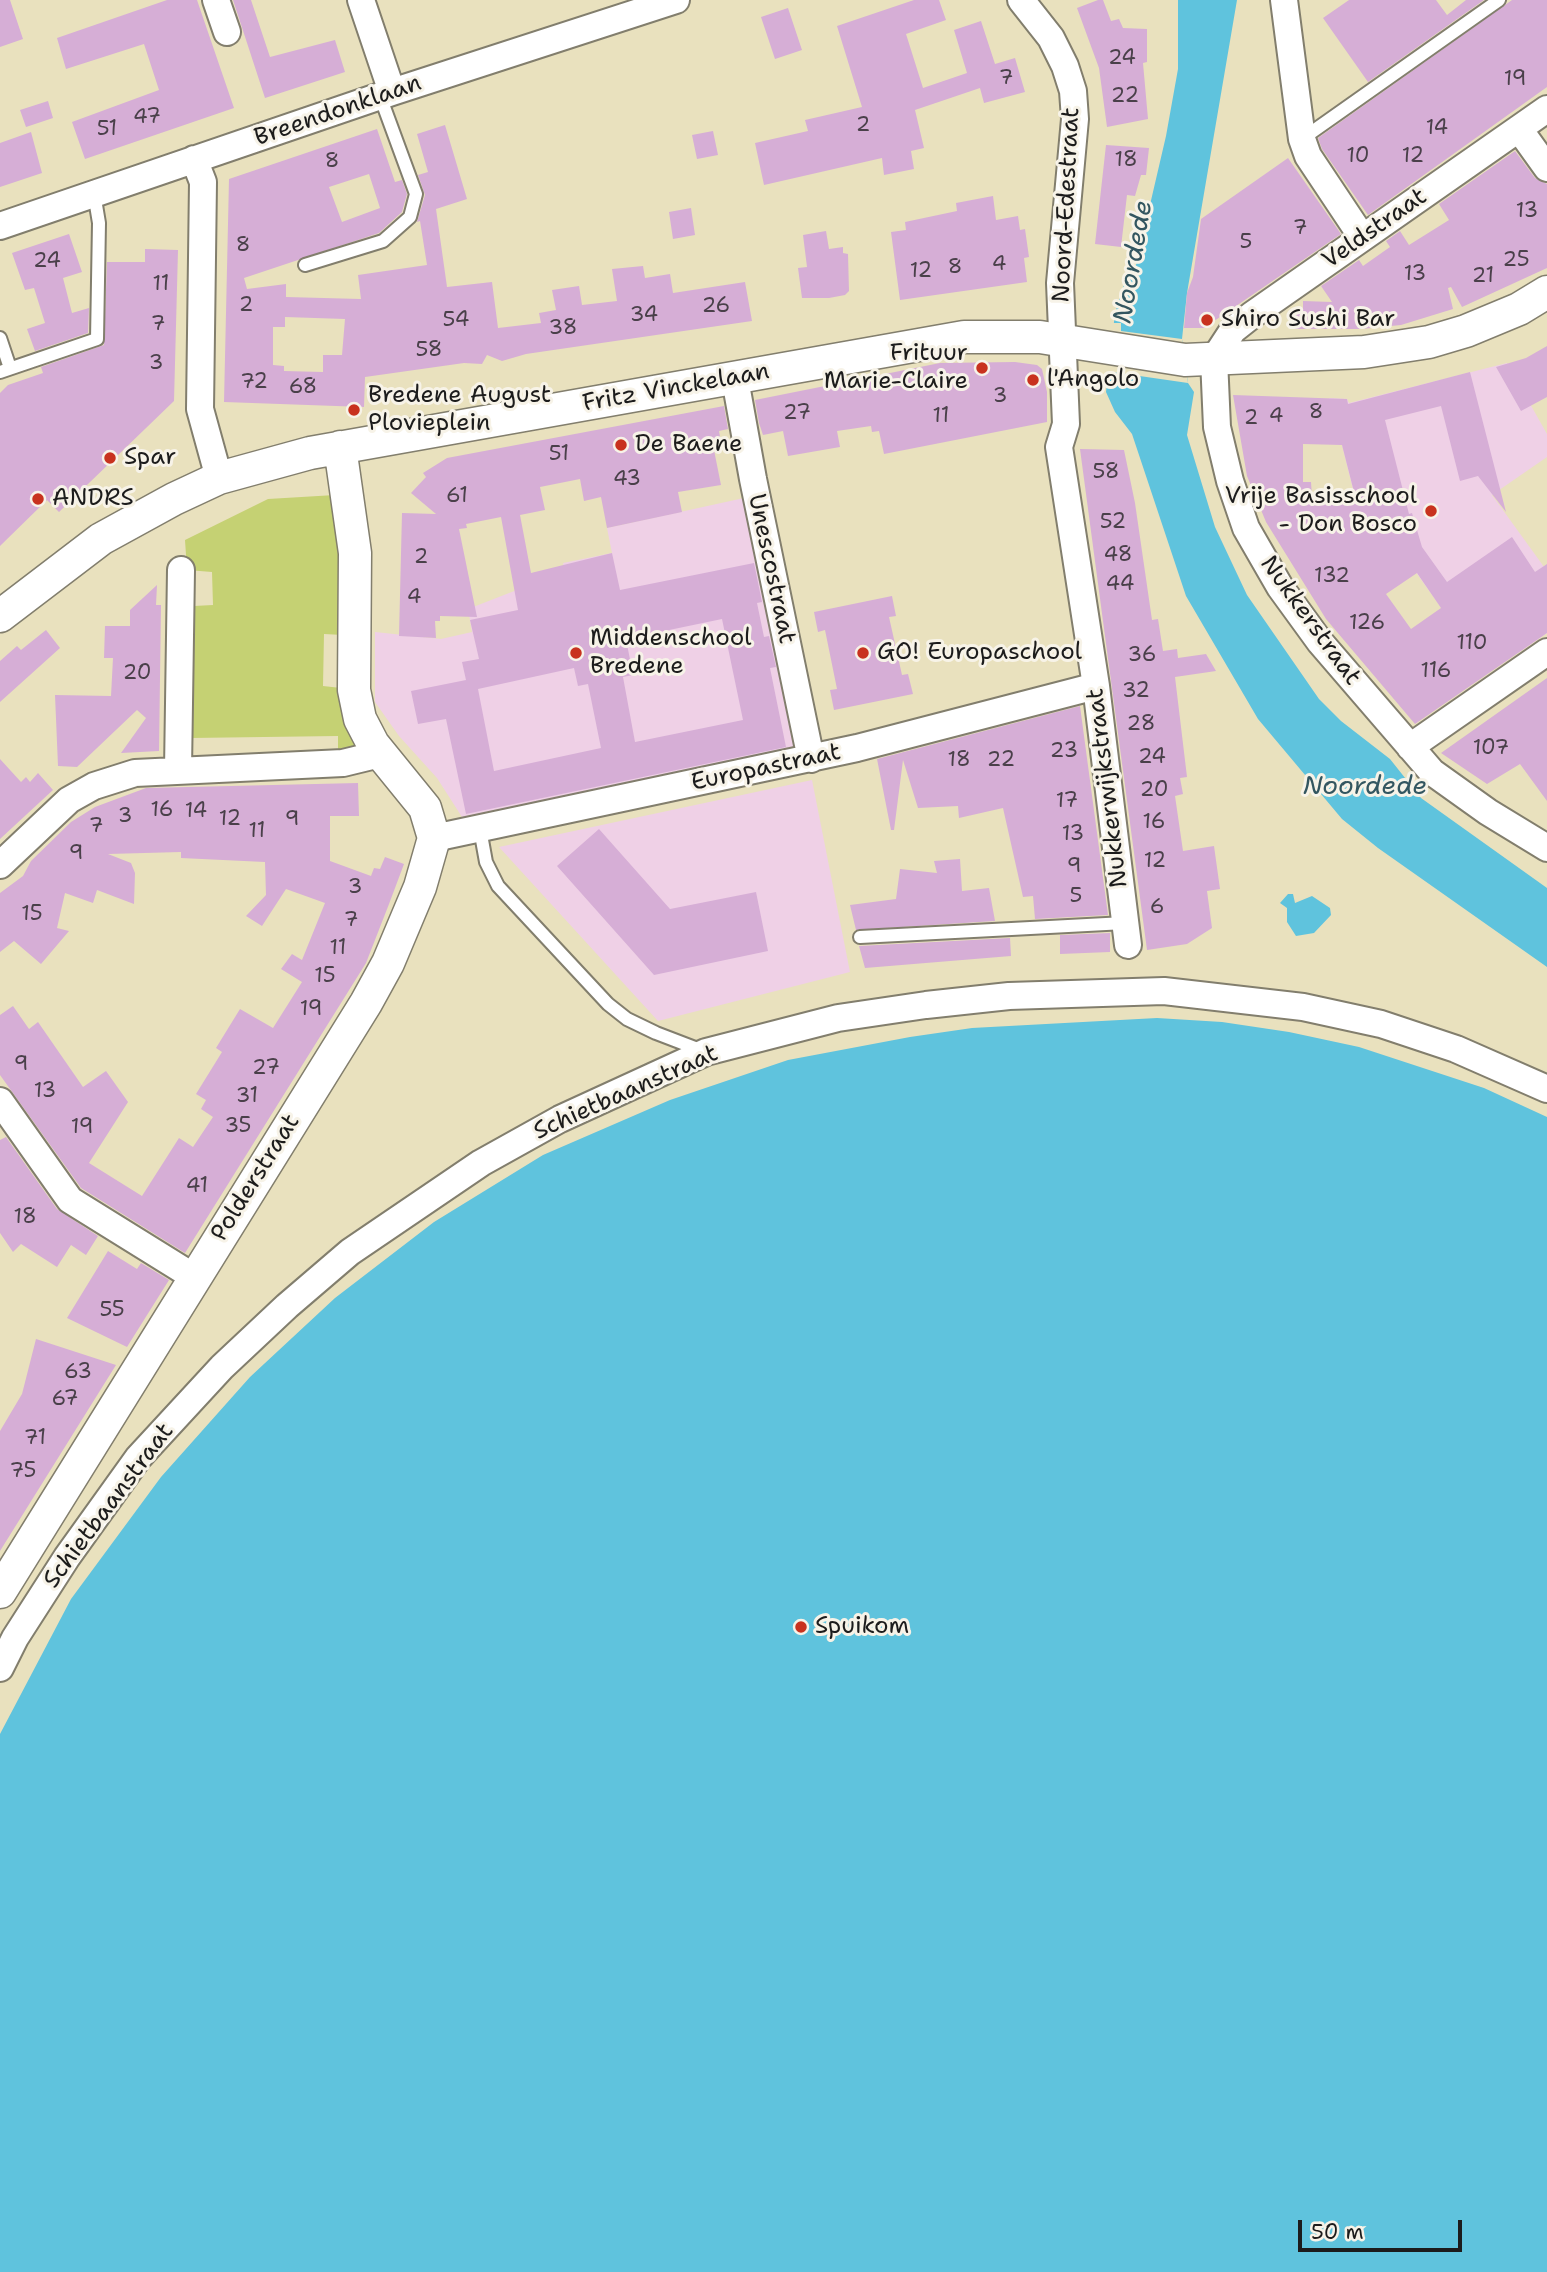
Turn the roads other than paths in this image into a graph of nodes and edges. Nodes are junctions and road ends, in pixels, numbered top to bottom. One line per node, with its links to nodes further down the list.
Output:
1 (216, 0): 7 (street)
2 (361, 0): 8 (street)
3 (677, 0): 8 (street, Breendonklaan)
4 (1021, 0): 20 (street, Noord-Edestraat)
5 (1499, 0): 11 (lane)
6 (1287, 2): 11 (street)
7 (227, 32)
8 (386, 94): 12 (street, Breendonklaan); 17 (lane)
9 (1547, 109): 10 (street, Veldstraat)
10 (1519, 129): 13 (street); 16 (street, Veldstraat)
11 (1302, 139): 16 (street)
12 (194, 159): 14 (street, Breendonklaan); 25 (street)
13 (1547, 168)
14 (94, 193): 15 (street, Breendonklaan); 22 (lane)
15 (0, 226)
16 (1362, 237): 21 (street, Veldstraat)
17 (305, 265)
18 (1547, 292): 21 (street, Fritz Vinckelaan)
19 (0, 338): 22 (lane)
20 (1061, 342): 21 (street, Fritz Vinckelaan); 23 (street, Fritz Vinckelaan); 29 (street, Nukkerwijkstraat)
21 (1199, 359): 30 (street, Nukkerstraat)
22 (5, 370)
23 (735, 379): 24 (street, Fritz Vinckelaan); 32 (street, Unescostraat)
24 (340, 447): 25 (street, Fritz Vinckelaan); 31 (street)
25 (219, 478): 27 (street, Fritz Vinckelaan)
26 (181, 570): 33 (street)
27 (0, 616)
28 (1547, 652): 30 (street)
29 (1096, 686): 32 (street, Europastraat); 38 (street, Nukkerwijkstraat)
30 (1410, 747): 36 (street, Nukkerstraat)
31 (380, 754): 33 (street); 35 (street)
32 (811, 759): 34 (street, Europastraat)
33 (178, 770): 37 (street)
34 (480, 829): 35 (street, Europastraat); 40 (lane)
35 (434, 838): 43 (street, Polderstraat)
36 (1547, 848)
37 (0, 865)
38 (1126, 934): 39 (lane)
39 (860, 937)
40 (706, 1052): 41 (street, Schietbaanstraat); 45 (street, Schietbaanstraat)
41 (1547, 1089)
42 (4, 1113): 43 (street)
43 (194, 1277): 44 (street, Polderstraat)
44 (0, 1592)
45 (0, 1668)

